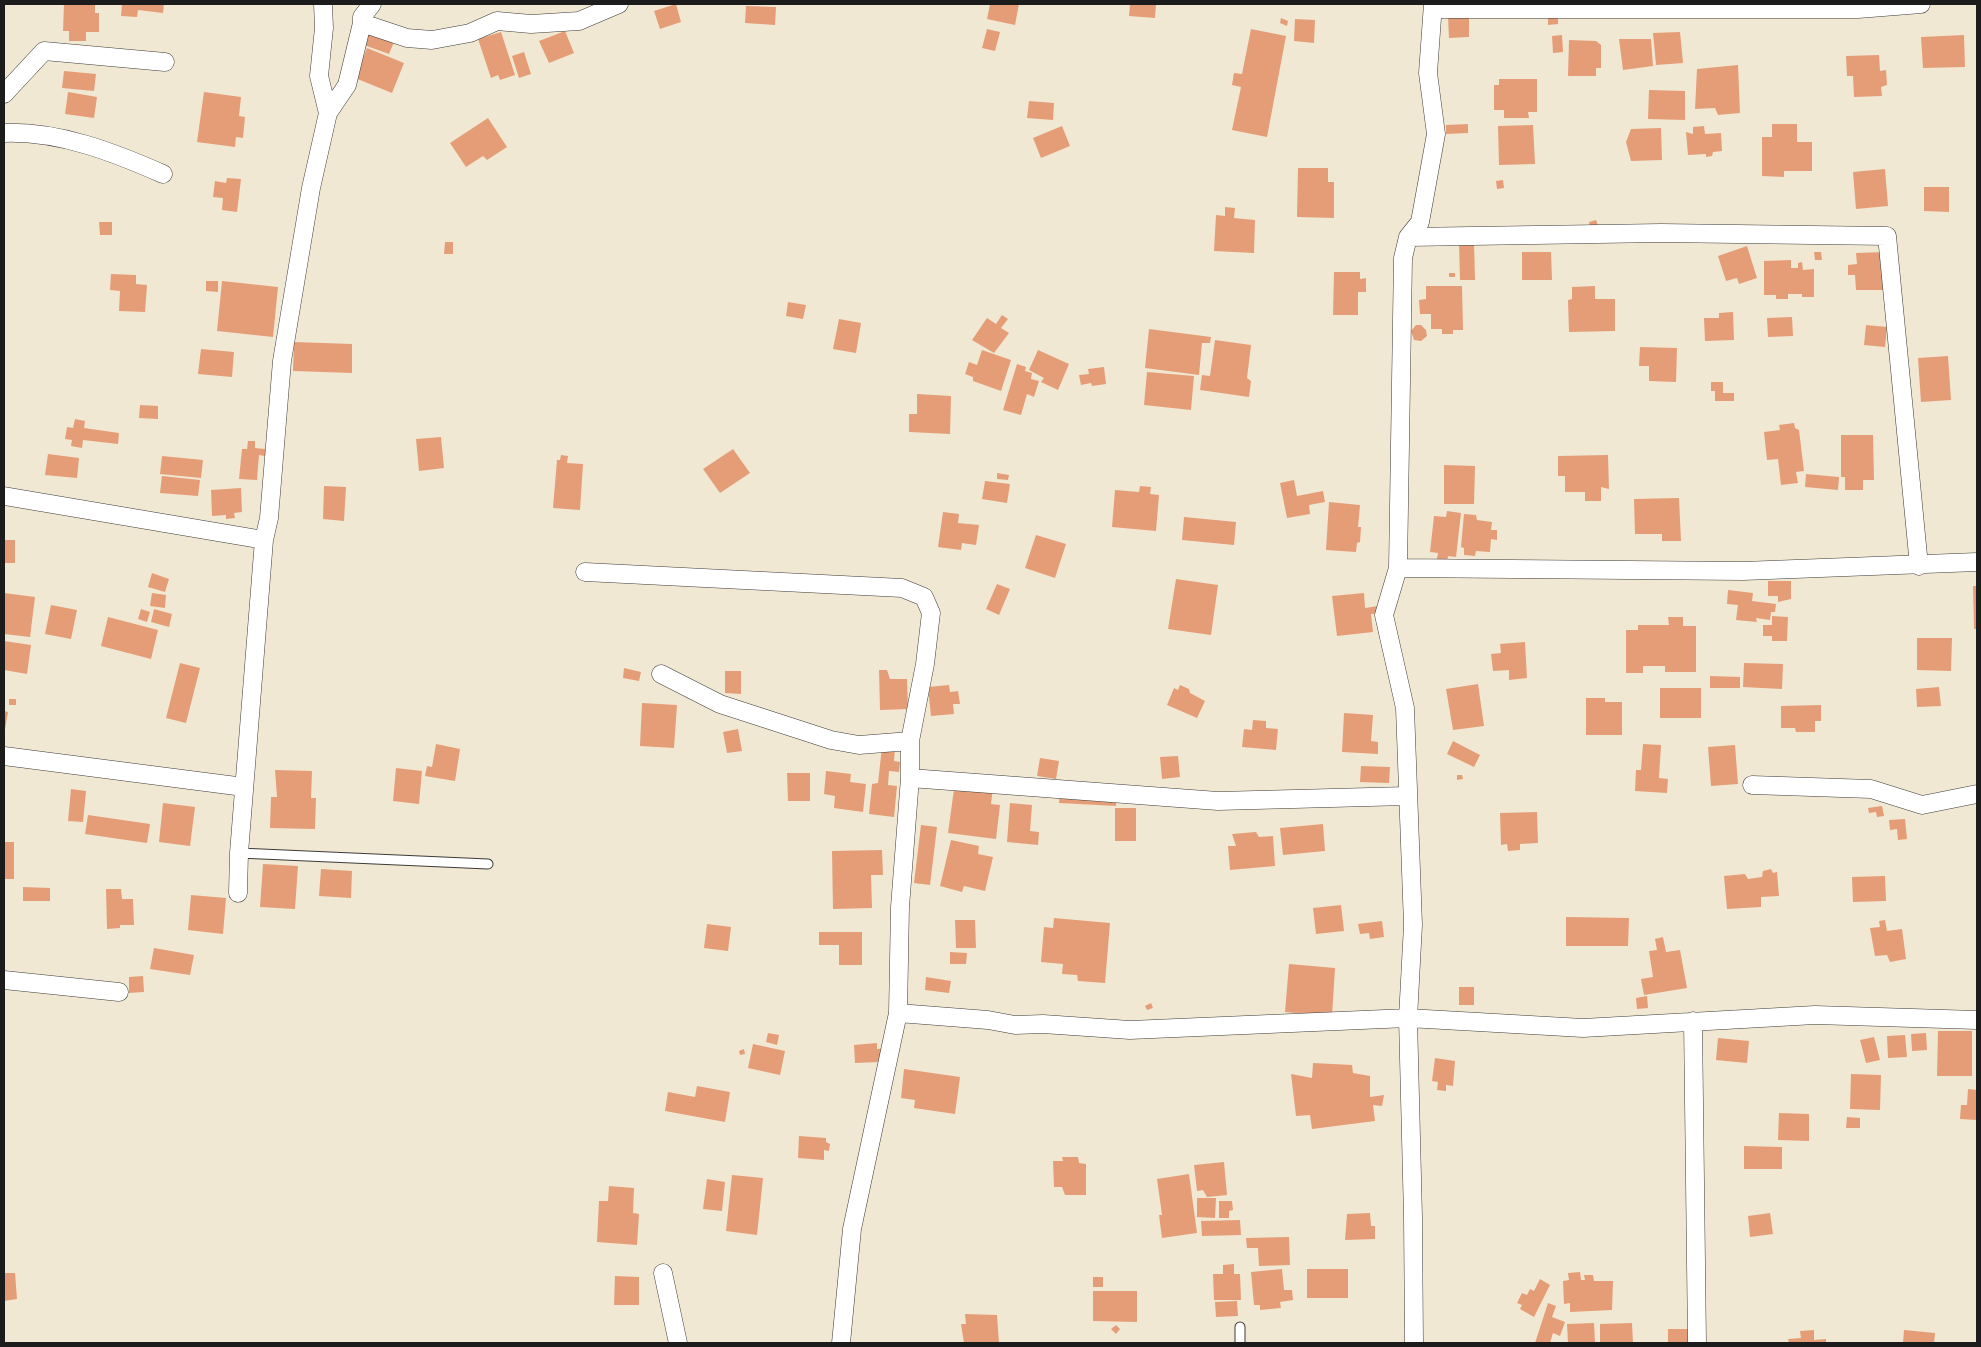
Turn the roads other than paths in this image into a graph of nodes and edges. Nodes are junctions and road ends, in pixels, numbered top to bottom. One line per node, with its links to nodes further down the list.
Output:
1 (322, 4): 9 (street)
2 (372, 4): 6 (street)
3 (619, 4): 6 (street)
4 (1922, 4): 5 (street)
5 (1434, 6): 12 (street)
6 (362, 23): 9 (street)
7 (165, 62): 8 (street)
8 (4, 94)
9 (328, 113): 14 (street)
10 (4, 133): 11 (street)
11 (162, 174)
12 (1408, 237): 16 (street); 17 (street)
13 (4, 496): 14 (street)
14 (264, 540): 24 (street)
15 (1977, 562): 16 (street)
16 (1919, 566): 17 (street)
17 (1398, 568): 26 (street)
18 (585, 572): 20 (street)
19 (661, 674): 20 (street)
20 (910, 742): 22 (street)
21 (4, 756): 24 (street)
22 (910, 778): 26 (street); 32 (street)
23 (1752, 784): 25 (street)
24 (244, 787): 27 (street)
25 (1977, 794)
26 (1407, 796): 33 (street)
27 (239, 853): 28 (lane); 29 (street)
28 (488, 864)
29 (238, 893)
30 (4, 980): 31 (street)
31 (119, 992)
32 (898, 1013): 33 (street); 39 (street)
33 (1408, 1018): 34 (street); 41 (street)
34 (1693, 1020): 35 (street); 42 (street)
35 (1977, 1020)
36 (663, 1273): 38 (street)
37 (1240, 1327): 40 (lane)
38 (678, 1343)
39 (841, 1343)
40 (1240, 1343)
41 (1414, 1343)
42 (1697, 1343)

